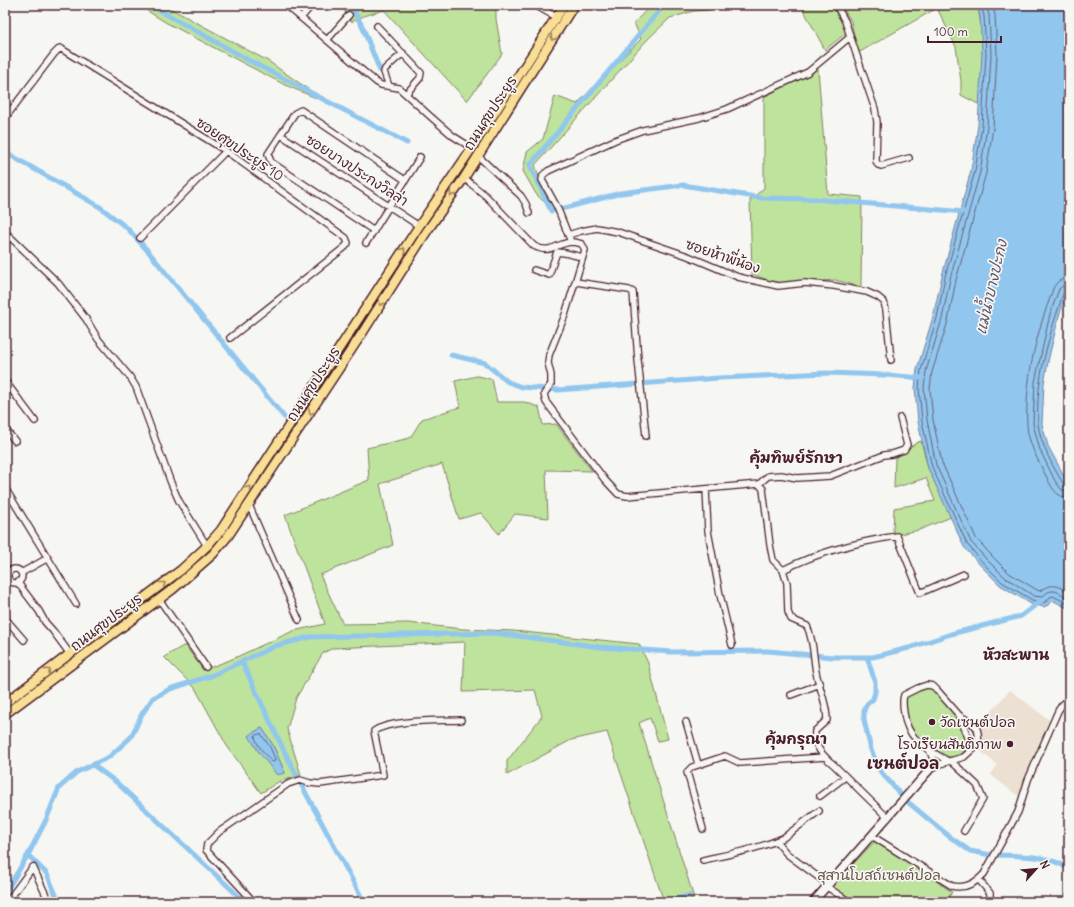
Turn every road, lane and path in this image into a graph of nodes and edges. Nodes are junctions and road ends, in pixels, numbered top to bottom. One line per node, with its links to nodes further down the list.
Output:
1 (286, 5): 9 (street)
2 (312, 5): 9 (street)
3 (535, 5): 8 (street)
4 (564, 5): 8 (main road, ถนนศุขประยูร)
5 (574, 5): 20 (main road, ถนนศุขประยูร, one-way to 20)
6 (836, 5): 11 (street)
7 (349, 15): 12 (street)
8 (556, 17): 18 (main road, ถนนศุขประยูร)
9 (301, 18): 12 (street)
10 (377, 26): 13 (street)
11 (850, 37): 22 (street); 31 (street)
12 (327, 40): 14 (street)
13 (402, 53): 14 (street); 15 (street)
14 (389, 86): 15 (street)
15 (406, 94): 18 (street)
16 (5, 118): 19 (street, ซอยศุขประยูร 10)
17 (281, 134): 24 (street); 25 (street, ซอยบางประกงวิลล่า); 28 (street)
18 (472, 148): 27 (main road, ถนนศุขประยูร)
19 (226, 151): 32 (street); 39 (street, ซอยศุขประยูร 10)
20 (478, 156): 23 (main road, ถนนศุขประยูร); 26 (street)
21 (420, 157): 24 (street)
22 (909, 158)
23 (464, 178): 29 (main road, ถนนศุขประยูร, one-way to 29); 35 (street)
24 (406, 180): 25 (street)
25 (389, 206): 27 (street, ซอยบางประกงวิลล่า); 28 (street)
26 (529, 213)
27 (419, 226): 29 (main road); 53 (main road, ถนนศุขประยูร, one-way to 27)
28 (374, 231): 34 (street)
29 (427, 231): 52 (main road, ถนนศุขประยูร, one-way to 52)
30 (5, 232): 53 (street)
31 (568, 235): 33 (street); 40 (street, ซอยห้าพี่น้อง)
32 (140, 238)
33 (571, 242): 35 (street); 36 (street)
34 (366, 243)
35 (556, 249): 36 (street); 37 (street)
36 (582, 257): 38 (street)
37 (534, 270)
38 (576, 282): 45 (street); 49 (street)
39 (230, 338)
40 (891, 360)
41 (5, 381): 43 (street)
42 (900, 418): 47 (street)
43 (35, 421)
44 (5, 428): 46 (street)
45 (646, 436)
46 (15, 441)
47 (759, 484): 49 (street); 56 (street)
48 (5, 488): 50 (street)
49 (706, 489): 67 (street)
50 (12, 499): 51 (street); 54 (street)
51 (5, 503)
52 (249, 506): 62 (main road, ถนนศุขประยูร); 65 (street)
53 (207, 546): 68 (main road, ถนนศุขประยูร, one-way to 53)
54 (48, 558): 58 (street); 63 (street)
55 (5, 567): 57 (street)
56 (783, 570): 59 (street); 71 (street)
57 (9, 572): 58 (street); 60 (street)
58 (21, 573): 61 (street)
59 (964, 574)
60 (7, 583): 61 (street)
61 (18, 583): 68 (street)
62 (160, 599): 69 (street); 72 (main road, ถนนศุขประยูร)
63 (76, 604)
64 (5, 618): 66 (street)
65 (299, 620)
66 (24, 640)
67 (732, 645)
68 (70, 654): 70 (main road, ถนนศุขประยูร, one-way to 68)
69 (206, 668)
70 (35, 680): 72 (main road); 75 (main road, ถนนศุขประยูร)
71 (820, 684): 73 (street); 82 (street)
72 (42, 687): 76 (main road, ถนนศุขประยูร)
73 (791, 695)
74 (1069, 698): 95 (street)
75 (5, 702)
76 (5, 714)
77 (959, 715): 80 (street); 81 (street); 81 (street)
78 (461, 720): 99 (street)
79 (686, 722): 84 (street)
80 (929, 751): 83 (street); 85 (street)
81 (969, 752): 83 (street)
82 (824, 757): 84 (street); 86 (street)
83 (950, 761): 85 (street); 91 (street)
84 (698, 764): 90 (street)
85 (931, 768): 89 (street)
86 (845, 776): 87 (street); 89 (street)
87 (820, 796)
88 (819, 811): 93 (street)
89 (888, 818): 92 (street)
90 (703, 829)
91 (964, 831)
92 (872, 836): 95 (street); 96 (street)
93 (776, 841): 94 (street); 96 (street)
94 (703, 860)
95 (979, 880): 102 (street)
96 (828, 886): 100 (street); 101 (street)
97 (7, 902): 98 (street)
98 (49, 902)
99 (254, 902)
100 (813, 902)
101 (850, 902)
102 (990, 902)

